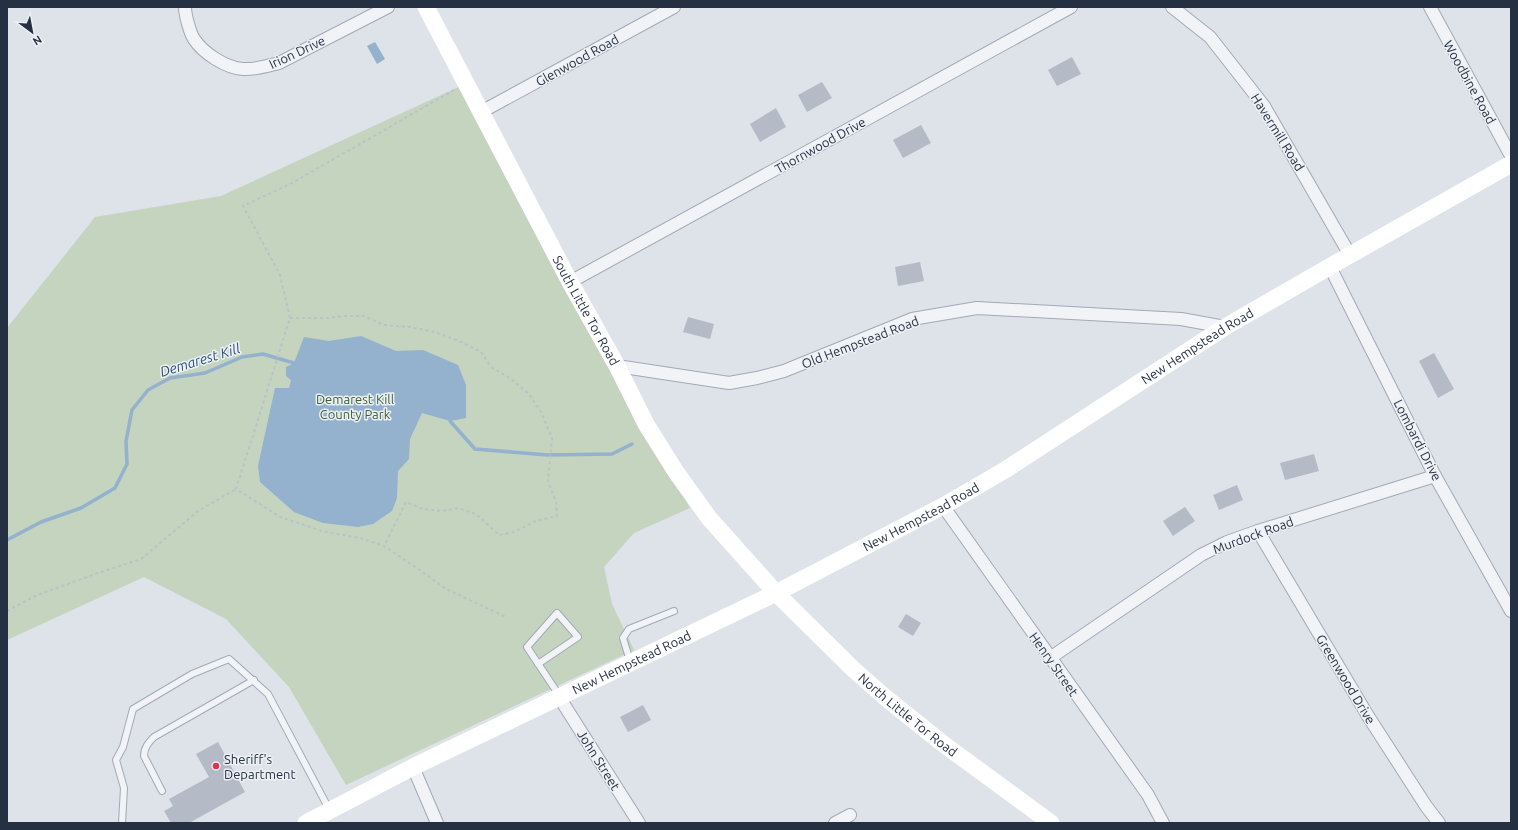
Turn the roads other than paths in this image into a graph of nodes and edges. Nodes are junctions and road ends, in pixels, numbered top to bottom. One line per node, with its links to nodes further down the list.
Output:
1 (185, 7): 2 (street, Irion Drive)
2 (388, 7)
3 (426, 7): 8 (street, South Little Tor Road)
4 (674, 7): 8 (street, Glenwood Road)
5 (1071, 7): 13 (street, Thornwood Drive)
6 (1172, 7): 11 (street, Havermill Road)
7 (1430, 7): 9 (street, Woodbine Road)
8 (481, 112): 13 (street, South Little Tor Road)
9 (1511, 156)
10 (1511, 164): 11 (street, New Hempstead Road)
11 (1350, 255): 12 (street, New Hempstead Road)
12 (1330, 267): 14 (street, New Hempstead Road); 16 (street, Lombardi Drive)
13 (570, 282): 15 (street, South Little Tor Road)
14 (1225, 327): 15 (street, Old Hempstead Road); 17 (street, New Hempstead Road)
15 (617, 366): 19 (street, South Little Tor Road)
16 (1435, 476): 18 (street, Murdock Road); 21 (street, Lombardi Drive)
17 (943, 506): 19 (street, New Hempstead Road); 22 (street, Henry Street)
18 (1258, 531): 22 (street, Murdock Road); 38 (street, Greenwood Drive)
19 (776, 593): 23 (street, New Hempstead Road); 36 (street, North Little Tor Road)
20 (674, 611): 23 (lane)
21 (1511, 611)
22 (1050, 658): 37 (street, Henry Street)
23 (630, 663): 26 (street, New Hempstead Road)
24 (538, 664): 24 (lane); 26 (lane)
25 (254, 680): 28 (lane); 29 (lane); 31 (lane)
26 (559, 697): 27 (street, New Hempstead Road); 34 (street, John Street)
27 (413, 767): 29 (street, New Hempstead Road); 33 (street)
28 (162, 791)
29 (330, 810): 32 (street, New Hempstead Road)
30 (850, 815): 35 (street)
31 (122, 823)
32 (306, 823)
33 (437, 823)
34 (639, 823)
35 (835, 823)
36 (1051, 823)
37 (1163, 823)
38 (1440, 823)

